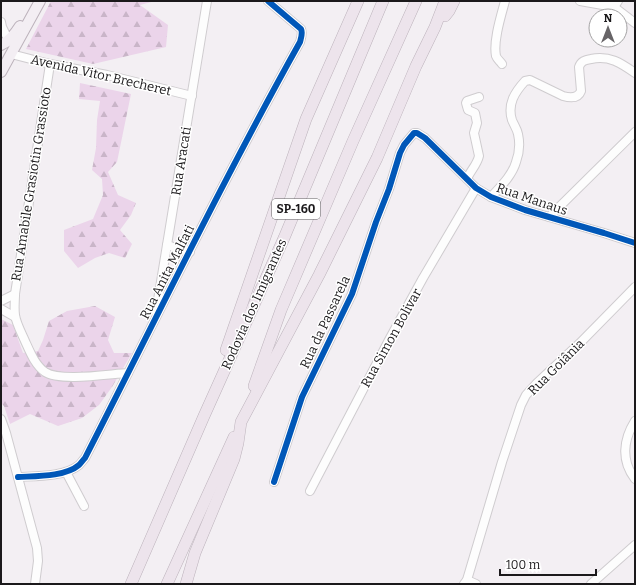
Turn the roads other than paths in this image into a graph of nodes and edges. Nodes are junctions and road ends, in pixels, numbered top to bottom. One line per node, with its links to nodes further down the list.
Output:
1 (33, 1): 17 (main road)
2 (40, 1): 18 (main road)
3 (207, 1): 23 (street, Rua Aracati)
4 (268, 1): 33 (street, Rua Anita Malfati)
5 (358, 1): 41 (highway)
6 (383, 1): 41 (highway, Rodovia dos Imigrantes / SP-160)
7 (416, 1): 44 (highway, Rodovia dos Imigrantes / SP-160)
8 (446, 1): 16 (highway)
9 (454, 1): 16 (highway)
10 (504, 1): 20 (street)
11 (580, 1): 13 (street)
12 (607, 1): 13 (street)
13 (616, 4): 15 (street)
14 (1, 22): 17 (street)
15 (635, 22)
16 (435, 27): 44 (highway)
17 (5, 43)
18 (11, 54): 19 (street, Avenida Vitor Brecheret); 21 (main road)
19 (50, 64): 23 (street, Avenida Vitor Brecheret); 35 (street, Rua Amabile Grasiotin Grassioto)
20 (502, 64)
21 (1, 72)
22 (635, 73): 29 (street)
23 (192, 96): 32 (street, Rua Aracati)
24 (479, 97): 27 (street)
25 (635, 132): 30 (street)
26 (419, 134): 27 (street, Rua Manaus); 48 (street, Rua da Passarela)
27 (467, 179): 28 (street, Rua Manaus)
28 (476, 188): 29 (street, Rua Manaus); 49 (street, Rua Simon Bolivar)
29 (491, 197): 30 (street, Rua Manaus)
30 (549, 217): 31 (street, Rua Manaus)
31 (635, 243)
32 (167, 245): 33 (street); 39 (street, Rua Aracati)
33 (190, 252): 39 (street, Rua Anita Malfati)
34 (635, 288): 52 (street, Rua Goiânia)
35 (14, 294): 36 (street); 38 (street, Rua Amabile Grasiotin Grassioto)
36 (1, 300)
37 (1, 309): 38 (street)
38 (17, 321): 40 (street)
39 (154, 321): 40 (street, Rua Anita Malfati)
40 (128, 373): 45 (street, Rua Anita Malfati)
41 (204, 416): 54 (highway, Rodovia dos Imigrantes / SP-160)
42 (1, 419): 46 (street)
43 (635, 421): 47 (street)
44 (241, 422): 55 (highway, Rodovia dos Imigrantes / SP-160); 56 (highway)
45 (66, 472): 46 (street, Rua Anita Malfati); 50 (street)
46 (18, 477): 53 (street)
47 (635, 479)
48 (274, 482)
49 (310, 491)
50 (84, 506)
51 (635, 545): 58 (street)
52 (465, 582): 57 (street)
53 (35, 584)
54 (131, 584)
55 (167, 584)
56 (186, 584)
57 (476, 584)
58 (591, 584)

